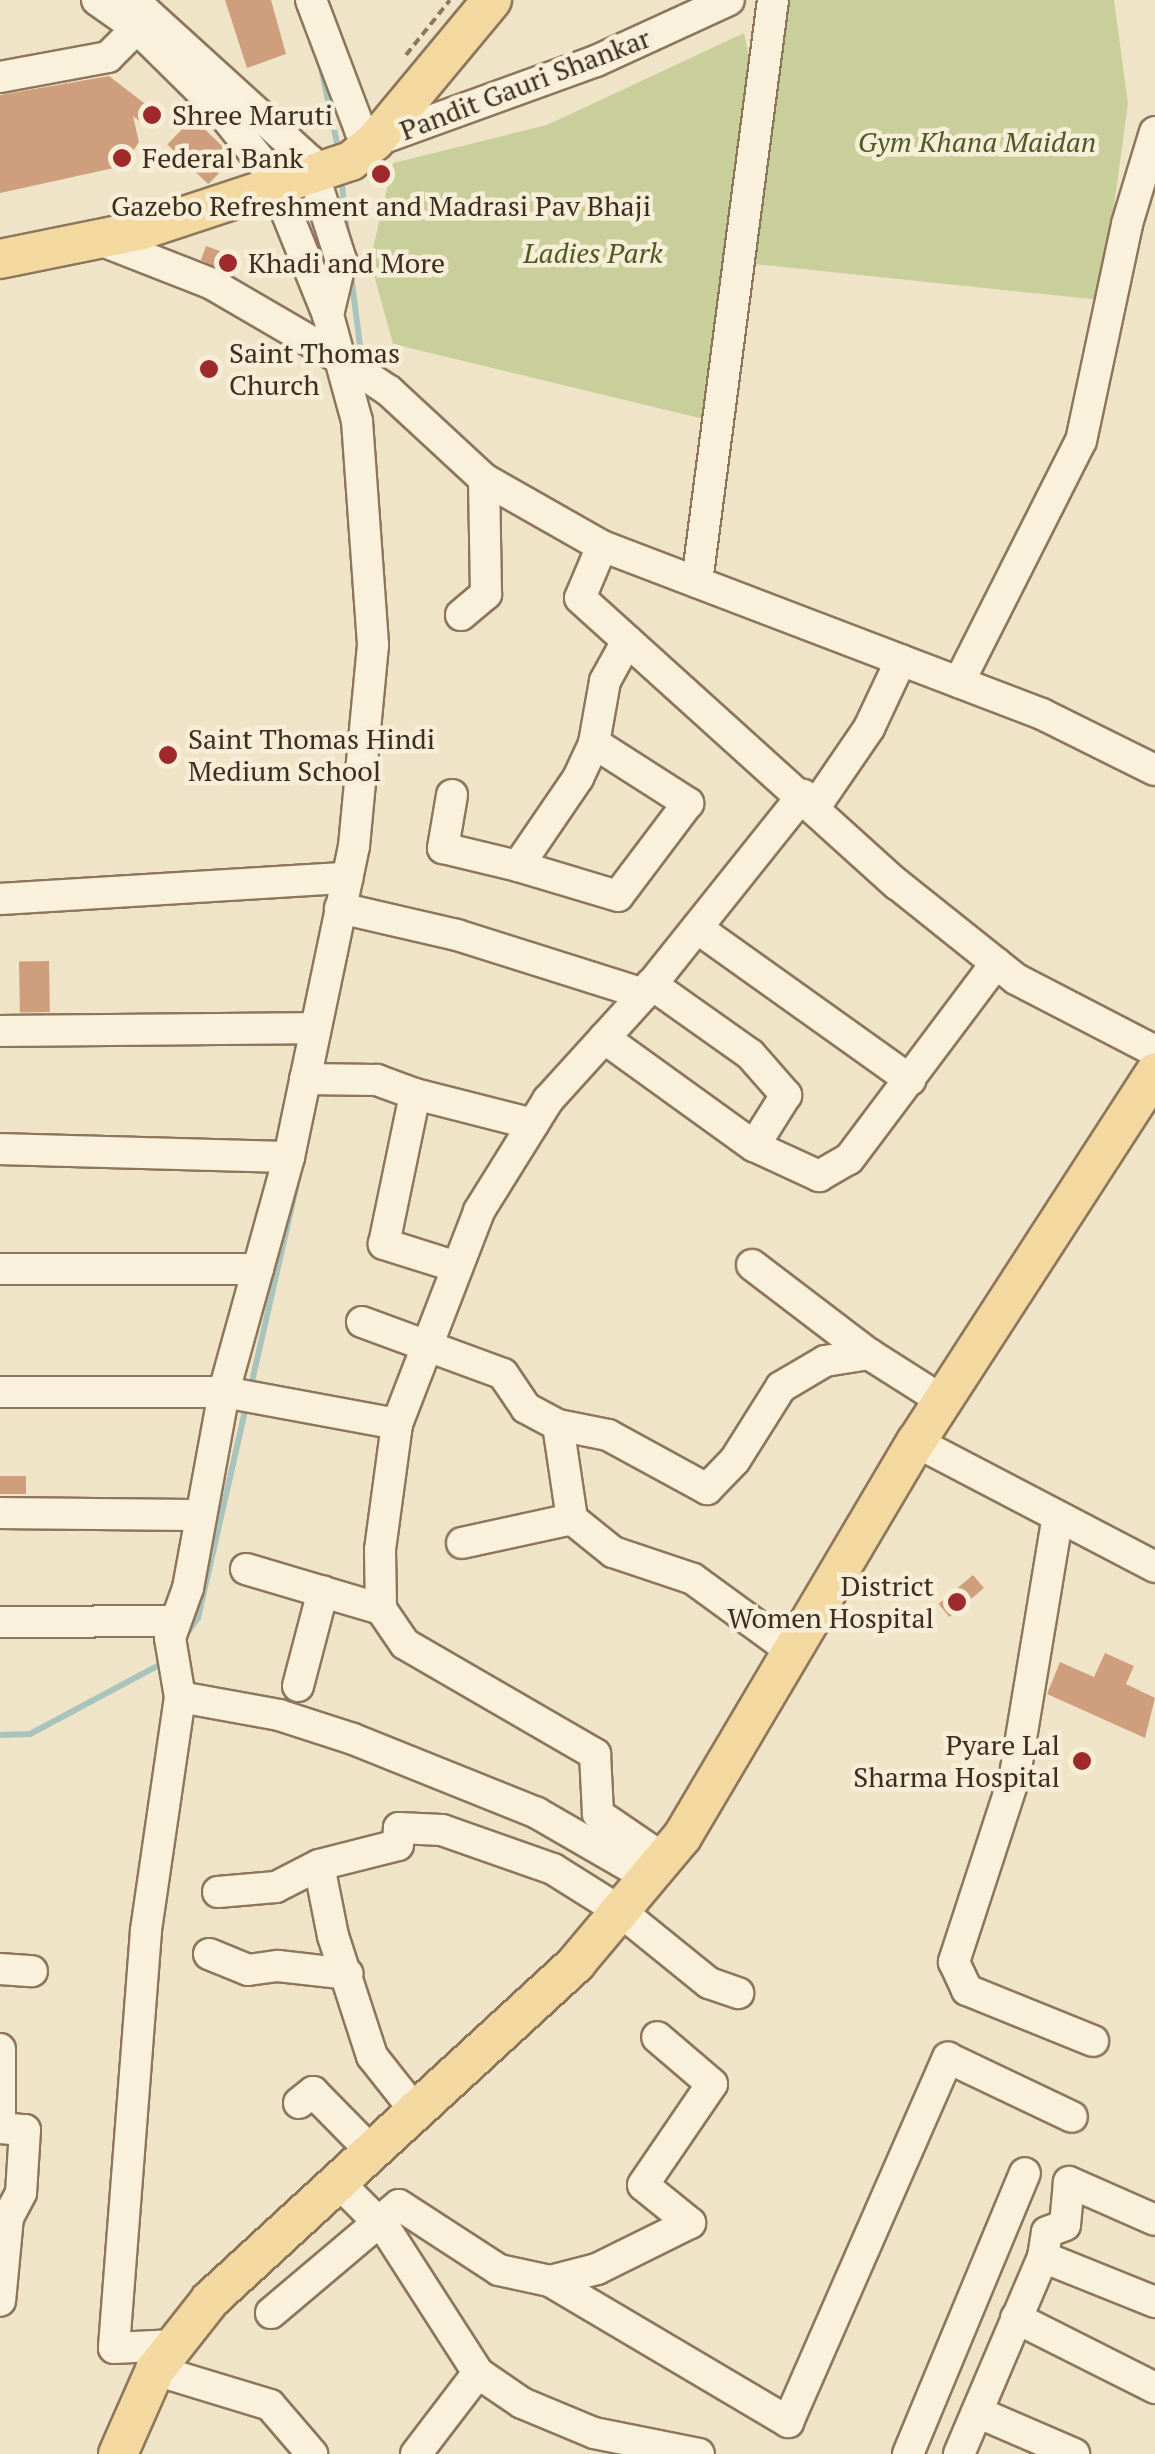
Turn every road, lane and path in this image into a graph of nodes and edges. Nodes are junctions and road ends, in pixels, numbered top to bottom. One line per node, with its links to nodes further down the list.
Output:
1 (97, 0): 7 (street)
2 (311, 0): 10 (street)
3 (463, 0): 10 (main road)
4 (492, 0): 10 (main road)
5 (730, 0): 10 (street, Pandit Gauri Shankar)
6 (773, 0): 20 (street)
7 (135, 14): 8 (street); 10 (street); 11 (street)
8 (0, 76)
9 (1155, 132): 12 (street)
10 (339, 153): 11 (main road); 16 (street)
11 (273, 182): 13 (main road); 14 (main road); 16 (street)
12 (1141, 226): 24 (street)
13 (0, 238)
14 (98, 240): 15 (main road); 17 (street)
15 (0, 259)
16 (328, 314): 17 (street)
17 (340, 358): 18 (street); 30 (street)
18 (484, 479): 19 (street); 21 (street)
19 (602, 546): 20 (street); 22 (street)
20 (696, 582): 23 (street)
21 (461, 614)
22 (627, 641): 25 (street); 28 (street)
23 (901, 660): 24 (street); 28 (street)
24 (959, 682): 26 (street)
25 (594, 743): 29 (street); 29 (street)
26 (1155, 770)
27 (452, 795): 29 (street)
28 (809, 801): 33 (street); 34 (street)
29 (518, 866)
30 (347, 878): 31 (street); 32 (street)
31 (0, 899)
32 (349, 910): 35 (street); 36 (street)
33 (697, 928): 35 (street); 42 (street)
34 (996, 963): 39 (street); 42 (street)
35 (648, 989): 38 (street); 45 (street)
36 (316, 1028): 37 (street); 41 (street)
37 (0, 1031)
38 (604, 1038): 44 (street); 45 (street)
39 (1155, 1051)
40 (1155, 1072): 57 (main road)
41 (305, 1079): 43 (street); 47 (street)
42 (910, 1080): 45 (street)
43 (414, 1094): 44 (street); 49 (street)
44 (533, 1124): 49 (street)
45 (754, 1146)
46 (0, 1149): 47 (street)
47 (289, 1157): 50 (street)
48 (752, 1265): 54 (street)
49 (456, 1266): 53 (street)
50 (258, 1268): 51 (street); 56 (street)
51 (0, 1269)
52 (362, 1322): 53 (street)
53 (428, 1341): 58 (street); 59 (street)
54 (869, 1354): 57 (street); 59 (street)
55 (0, 1392): 56 (street)
56 (224, 1392): 58 (street); 62 (street)
57 (944, 1402): 60 (main road)
58 (397, 1424): 69 (street)
59 (558, 1426): 63 (street)
60 (916, 1442): 64 (street); 72 (main road)
61 (0, 1513): 62 (street)
62 (201, 1515): 71 (street)
63 (572, 1518): 65 (street); 72 (street)
64 (1057, 1521): 66 (street); 85 (street)
65 (462, 1543)
66 (1154, 1564)
67 (246, 1569): 68 (street)
68 (324, 1591): 69 (street); 74 (street)
69 (381, 1609): 76 (street)
70 (0, 1622): 71 (street)
71 (171, 1630): 73 (street)
72 (793, 1652): 76 (main road)
73 (179, 1686): 76 (street); 102 (street)
74 (298, 1686)
75 (319, 1866): 77 (street); 78 (street); 82 (street)
76 (656, 1868): 78 (main road)
77 (218, 1892)
78 (620, 1910): 83 (street); 88 (main road)
79 (209, 1954): 82 (street)
80 (0, 1969): 81 (street)
81 (32, 1971)
82 (348, 1974): 88 (street)
83 (738, 1993)
84 (657, 2037): 97 (street)
85 (1093, 2041)
86 (0, 2049): 90 (street)
87 (300, 2104): 91 (street)
88 (414, 2108): 91 (main road)
89 (1072, 2117): 97 (street)
90 (0, 2125): 98 (street)
91 (369, 2149): 93 (main road)
92 (1024, 2173): 110 (street)
93 (336, 2180): 95 (street); 102 (main road)
94 (1155, 2220): 96 (street)
95 (377, 2222): 97 (street); 100 (street); 103 (street)
96 (1043, 2257): 99 (street); 101 (street)
97 (550, 2281)
98 (0, 2301)
99 (1155, 2302)
100 (271, 2313)
101 (1016, 2318): 104 (street); 105 (street)
102 (165, 2358): 106 (main road); 107 (street)
103 (478, 2373): 108 (street); 109 (street)
104 (1155, 2388)
105 (978, 2412): 111 (street); 112 (street)
106 (118, 2454)
107 (312, 2454)
108 (416, 2454)
109 (699, 2454)
110 (908, 2454)
111 (959, 2454)
112 (1074, 2454)

